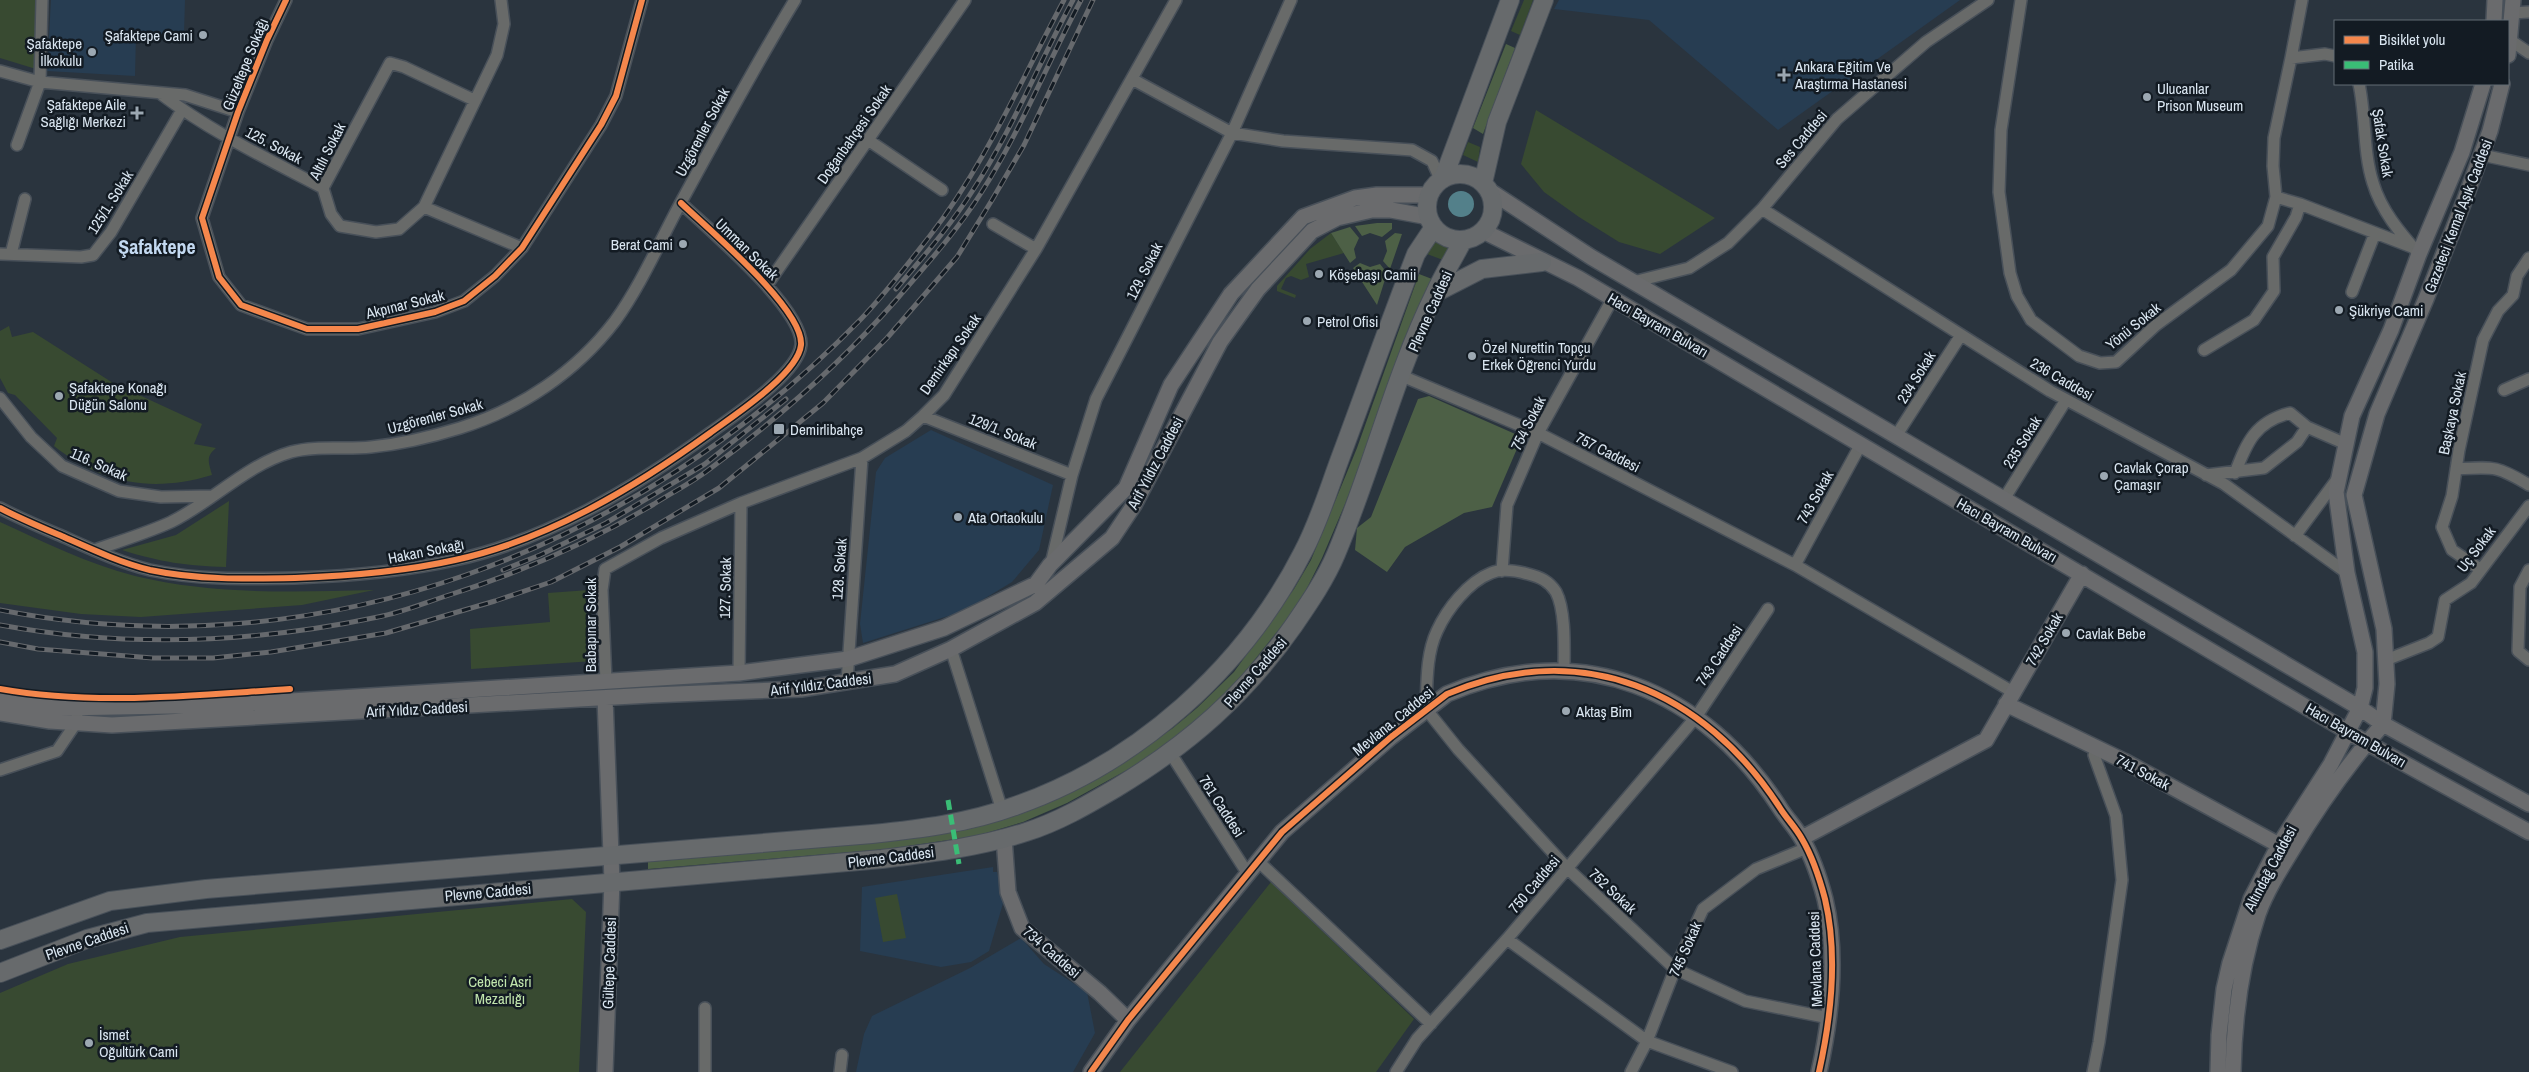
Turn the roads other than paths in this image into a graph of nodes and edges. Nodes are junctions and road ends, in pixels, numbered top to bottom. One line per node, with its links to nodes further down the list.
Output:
1 (42, 0): 24 (street)
2 (286, 0): 31 (street, Güzeltepe Sokağı)
3 (501, 0): 29 (street, Altılı Sokak)
4 (642, 0): 54 (street, Akpınar Sokak)
5 (795, 0): 45 (street, Uzgörenler Sokak)
6 (1176, 0): 23 (street, Demirkapı Sokak)
7 (1291, 0): 32 (street, 129. Sokak)
8 (1510, 0): 38 (main road)
9 (1544, 0): 39 (main road)
10 (1988, 0): 48 (street, Ses Caddesi)
11 (2021, 0): 43 (street, Yönü Sokak)
12 (2302, 0): 21 (street)
13 (2495, 0): 17 (main road)
14 (962, 2): 34 (street, Doğanbahçesi Sokak)
15 (2513, 6): 16 (street); 18 (main road)
16 (2529, 12)
17 (2494, 20)
18 (2509, 47): 19 (street)
19 (2529, 53)
20 (2334, 56): 21 (street)
21 (2291, 58): 43 (street, Yönü Sokak)
22 (0, 72): 24 (street, 125. Sokak)
23 (1132, 79): 32 (street); 55 (street, Demirkapı Sokak)
24 (40, 82): 28 (street, 125. Sokak); 35 (street)
25 (2359, 85): 56 (street, Şafak Sokak)
26 (2483, 85): 56 (main road, Gazeteci Kemal Aşık Caddesi)
27 (2502, 85): 36 (main road, Gazeteci Kemal Aşık Caddesi)
28 (161, 94): 30 (street, 125. Sokak); 31 (street, 125. Sokak)
29 (474, 100): 40 (street, Altılı Sokak); 47 (street, Altılı Sokak)
30 (182, 110): 33 (street, 125. Sokak); 57 (street, 125/1. Sokak)
31 (238, 112): 33 (street, Güzeltepe Sokağı)
32 (1232, 133): 38 (street); 82 (street, 129. Sokak)
33 (229, 138): 40 (street, 125. Sokak); 54 (street, Akpınar Sokak)
34 (868, 140): 41 (street); 61 (street, Doğanbahçesi Sokak)
35 (17, 145)
36 (2482, 154): 37 (street); 104 (main road, Gazeteci Kemal Aşık Caddesi)
37 (2529, 165)
38 (1442, 180): 39 (main road); 42 (main road)
39 (1486, 187): 51 (main road); 60 (main road, Hacı Bayram Bulvarı)
40 (323, 188): 47 (street, Altılı Sokak)
41 (942, 190)
42 (1430, 195): 49 (main road); 93 (main road, Arif Yıldız Caddesi)
43 (2276, 197): 46 (street)
44 (25, 199): 57 (street)
45 (681, 203): 61 (street, Umman Sokak); 86 (street, Uzgörenler Sokak)
46 (2300, 204): 52 (street); 67 (street)
47 (424, 207): 54 (street)
48 (1762, 208): 60 (street, Ses Caddesi); 65 (street, 236 Caddesi)
49 (1431, 222): 53 (main road); 102 (main road, Arif Yıldız Caddesi); 125 (main road, Plevne Caddesi)
50 (993, 224): 55 (street)
51 (1483, 231): 53 (main road); 59 (main road, Hacı Bayram Bulvarı)
52 (2375, 233): 56 (street); 62 (street)
53 (1463, 240): 63 (main road, Plevne Caddesi)
54 (522, 248)
55 (1036, 249): 73 (street, Demirkapı Sokak)
56 (2416, 251): 78 (main road, Gazeteci Kemal Aşık Caddesi)
57 (5, 254)
58 (2529, 258): 80 (street, Başkaya Sokak)
59 (1542, 262): 63 (main road); 64 (main road, Hacı Bayram Bulvarı)
60 (1633, 282): 76 (main road, Hacı Bayram Bulvarı)
61 (767, 285): 66 (street, Umman Sokak)
62 (2352, 292)
63 (1434, 293): 68 (main road, Plevne Caddesi)
64 (1612, 298): 75 (street, 754 Sokak); 77 (main road, Hacı Bayram Bulvarı)
65 (1961, 334): 72 (street, 236 Caddesi); 76 (street, 234 Sokak)
66 (801, 344): 92 (street, Hakan Sokağı)
67 (2204, 350)
68 (1402, 376): 75 (street, 757 Caddesi); 121 (main road, Plevne Caddesi)
69 (2529, 379): 70 (street)
70 (2504, 390)
71 (0, 398): 86 (street, 116. Sokak)
72 (2066, 400): 83 (street, 236 Caddesi); 87 (street, 235 Sokak)
73 (923, 416): 79 (street, Demirkapı Sokak); 82 (street, 129/1. Sokak)
74 (2307, 427): 78 (street); 81 (street); 81 (street)
75 (1538, 433): 94 (street, 757 Caddesi); 98 (street, 754 Sokak)
76 (1896, 436): 87 (main road, Hacı Bayram Bulvarı)
77 (1861, 444): 94 (street, 743 Sokak); 100 (main road, Hacı Bayram Bulvarı)
78 (2346, 444): 84 (main road, Gazeteci Kemal Aşık Caddesi)
79 (862, 458): 88 (street, Demirkapı Sokak); 103 (street, 128. Sokak)
80 (2456, 469): 85 (street); 96 (street, Başkaya Sokak)
81 (2235, 473): 83 (street)
82 (1072, 475): 93 (street, 129. Sokak)
83 (2206, 475): 91 (street, 236 Caddesi)
84 (2339, 477): 91 (street); 99 (main road, Gazeteci Kemal Aşık Caddesi)
85 (2529, 485)
86 (214, 496): 92 (street, Uzgörenler Sokak)
87 (2004, 499): 113 (main road, Hacı Bayram Bulvarı)
88 (741, 502): 95 (street, Demirkapı Sokak); 107 (street, 127. Sokak)
89 (2529, 506): 96 (street, Uç Sokak)
90 (0, 508): 92 (street, Hakan Sokağı)
91 (2296, 536): 99 (street, 236 Caddesi)
92 (95, 550)
93 (1050, 565): 103 (main road, Arif Yıldız Caddesi)
94 (1795, 565): 111 (street, 757 Caddesi)
95 (605, 569): 108 (street, Babapınar Sokak)
96 (2480, 569): 104 (street, Uç Sokak)
97 (2529, 570): 105 (street)
98 (1502, 571): 106 (street); 114 (street)
99 (2348, 573): 113 (main road, Gazeteci Kemal Aşık Caddesi)
100 (2082, 574): 111 (main road, 742 Sokak); 119 (main road, Hacı Bayram Bulvarı)
101 (1768, 609): 117 (street, 743 Caddesi)
102 (951, 649): 109 (main road, Arif Yıldız Caddesi); 125 (street)
103 (848, 659): 107 (main road, Arif Yıldız Caddesi); 109 (street, 128. Sokak)
104 (2386, 660): 118 (main road, Gazeteci Kemal Aşık Caddesi)
105 (2529, 660)
106 (1564, 672): 114 (main road, Mevlana. Caddesi); 117 (main road, Mevlana. Caddesi)
107 (739, 673): 108 (main road, Arif Yıldız Caddesi)
108 (606, 681): 116 (main road, Arif Yıldız Caddesi)
109 (847, 682): 110 (main road, Arif Yıldız Caddesi)
110 (606, 698): 116 (main road, Arif Yıldız Caddesi); 130 (main road, Gültepe Caddesi)
111 (2009, 698): 128 (main road, 745 Sokak); 129 (main road, 741 Sokak)
112 (0, 700): 116 (main road, Arif Yıldız Caddesi)
113 (2360, 708): 118 (main road, Hacı Bayram Bulvarı); 119 (main road, Altındağ Caddesi)
114 (1426, 710): 131 (main road, Mevlana. Caddesi); 132 (street, 752 Sokak)
115 (0, 713): 116 (main road, Arif Yıldız Caddesi)
116 (78, 715): 123 (street)
117 (1696, 717): 128 (main road, Mevlana. Caddesi); 132 (street, 750 Caddesi)
118 (2383, 724): 120 (main road, Altındağ Caddesi); 124 (main road, Hacı Bayram Bulvarı)
119 (2347, 731): 120 (main road, Hacı Bayram Bulvarı); 129 (main road, Altındağ Caddesi)
120 (2366, 743): 126 (main road, Hacı Bayram Bulvarı); 155 (main road, Altındağ Caddesi)
121 (1171, 754): 127 (main road, Plevne Caddesi); 133 (street, 761 Caddesi)
122 (2094, 755): 153 (street)
123 (0, 770)
124 (2529, 804)
125 (1002, 810): 130 (main road, Plevne Caddesi)
126 (2529, 832)
127 (1004, 838): 134 (main road, Plevne Caddesi); 141 (main road, 734 Caddesi)
128 (1804, 843): 137 (street, 745 Sokak); 140 (main road, Mevlana Caddesi)
129 (2278, 845): 154 (main road, Altındağ Caddesi)
130 (610, 855): 134 (main road, Gültepe Caddesi); 135 (main road, Plevne Caddesi)
131 (1258, 861): 133 (main road, Mevlana. Caddesi); 142 (street)
132 (1566, 868): 136 (street, 750 Caddesi); 137 (street, 752 Sokak)
133 (1248, 874): 141 (main road, Mevlana. Caddesi)
134 (612, 881): 138 (main road, Plevne Caddesi); 145 (main road, Gültepe Caddesi)
135 (0, 940)
136 (1508, 940): 142 (street, 750 Caddesi); 143 (street)
137 (1675, 969): 140 (street, 752 Sokak); 143 (street, 745 Sokak)
138 (0, 973)
139 (706, 1008): 146 (street)
140 (1829, 1018): 152 (main road, Mevlana Caddesi)
141 (1128, 1020): 148 (main road, Mevlana. Caddesi)
142 (1430, 1024): 149 (street, 750 Caddesi)
143 (1647, 1041): 150 (street, 745 Sokak); 151 (street)
144 (842, 1055): 147 (street)
145 (606, 1072)
146 (705, 1072)
147 (840, 1072)
148 (1091, 1072)
149 (1396, 1072)
150 (1631, 1072)
151 (1732, 1072)
152 (1819, 1072)
153 (2093, 1072)
154 (2218, 1072)
155 (2233, 1072)

